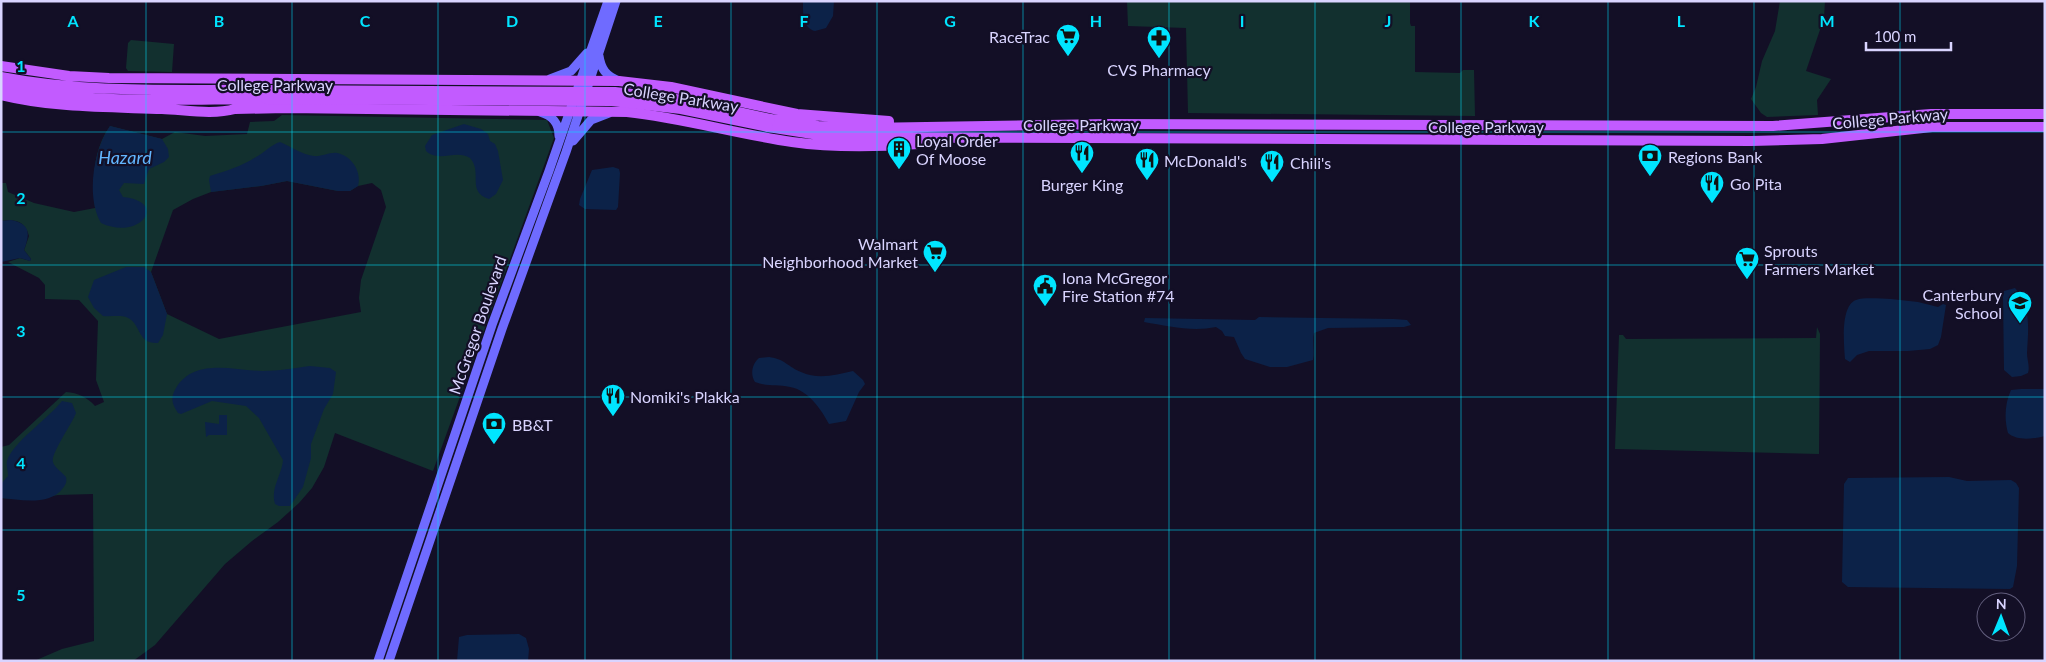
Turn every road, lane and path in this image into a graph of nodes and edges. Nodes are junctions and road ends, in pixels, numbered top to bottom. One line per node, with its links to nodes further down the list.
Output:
1 (608, 1): 3 (main road, McGregor Boulevard)
2 (616, 1): 4 (main road, McGregor Boulevard)
3 (594, 42): 9 (main road); 14 (main road, McGregor Boulevard)
4 (599, 56): 10 (main road); 14 (main road, McGregor Boulevard)
5 (1, 66): 7 (main road)
6 (1, 77): 13 (main road, College Parkway)
7 (388, 80): 8 (main road); 12 (main road)
8 (413, 80): 9 (main road); 12 (main road)
9 (536, 81): 14 (main road); 19 (main road)
10 (623, 82): 14 (main road); 22 (main road); 25 (main road)
11 (1, 86): 13 (main road, College Parkway)
12 (400, 88): 16 (main road)
13 (266, 94): 24 (main road, College Parkway, bridge)
14 (581, 95): 20 (main road); 21 (main road); 22 (main road); 31 (main road, McGregor Boulevard)
15 (1, 96): 17 (main road)
16 (400, 102): 17 (main road); 18 (main road)
17 (388, 109): 18 (main road)
18 (412, 109): 19 (main road)
19 (535, 110): 20 (main road); 29 (main road)
20 (548, 111): 21 (main road)
21 (568, 112): 29 (main road, McGregor Boulevard)
22 (618, 112): 28 (main road); 31 (main road)
23 (2045, 114): 26 (main road, College Parkway)
24 (769, 123): 25 (main road, College Parkway); 28 (main road, College Parkway)
25 (960, 126): 26 (main road, College Parkway)
26 (1492, 126): 30 (main road)
27 (2045, 127): 30 (main road, College Parkway)
28 (965, 138): 30 (main road, College Parkway)
29 (559, 140): 32 (main road, McGregor Boulevard)
30 (1492, 141)
31 (566, 152): 33 (main road, McGregor Boulevard)
32 (378, 661)
33 (389, 661)

